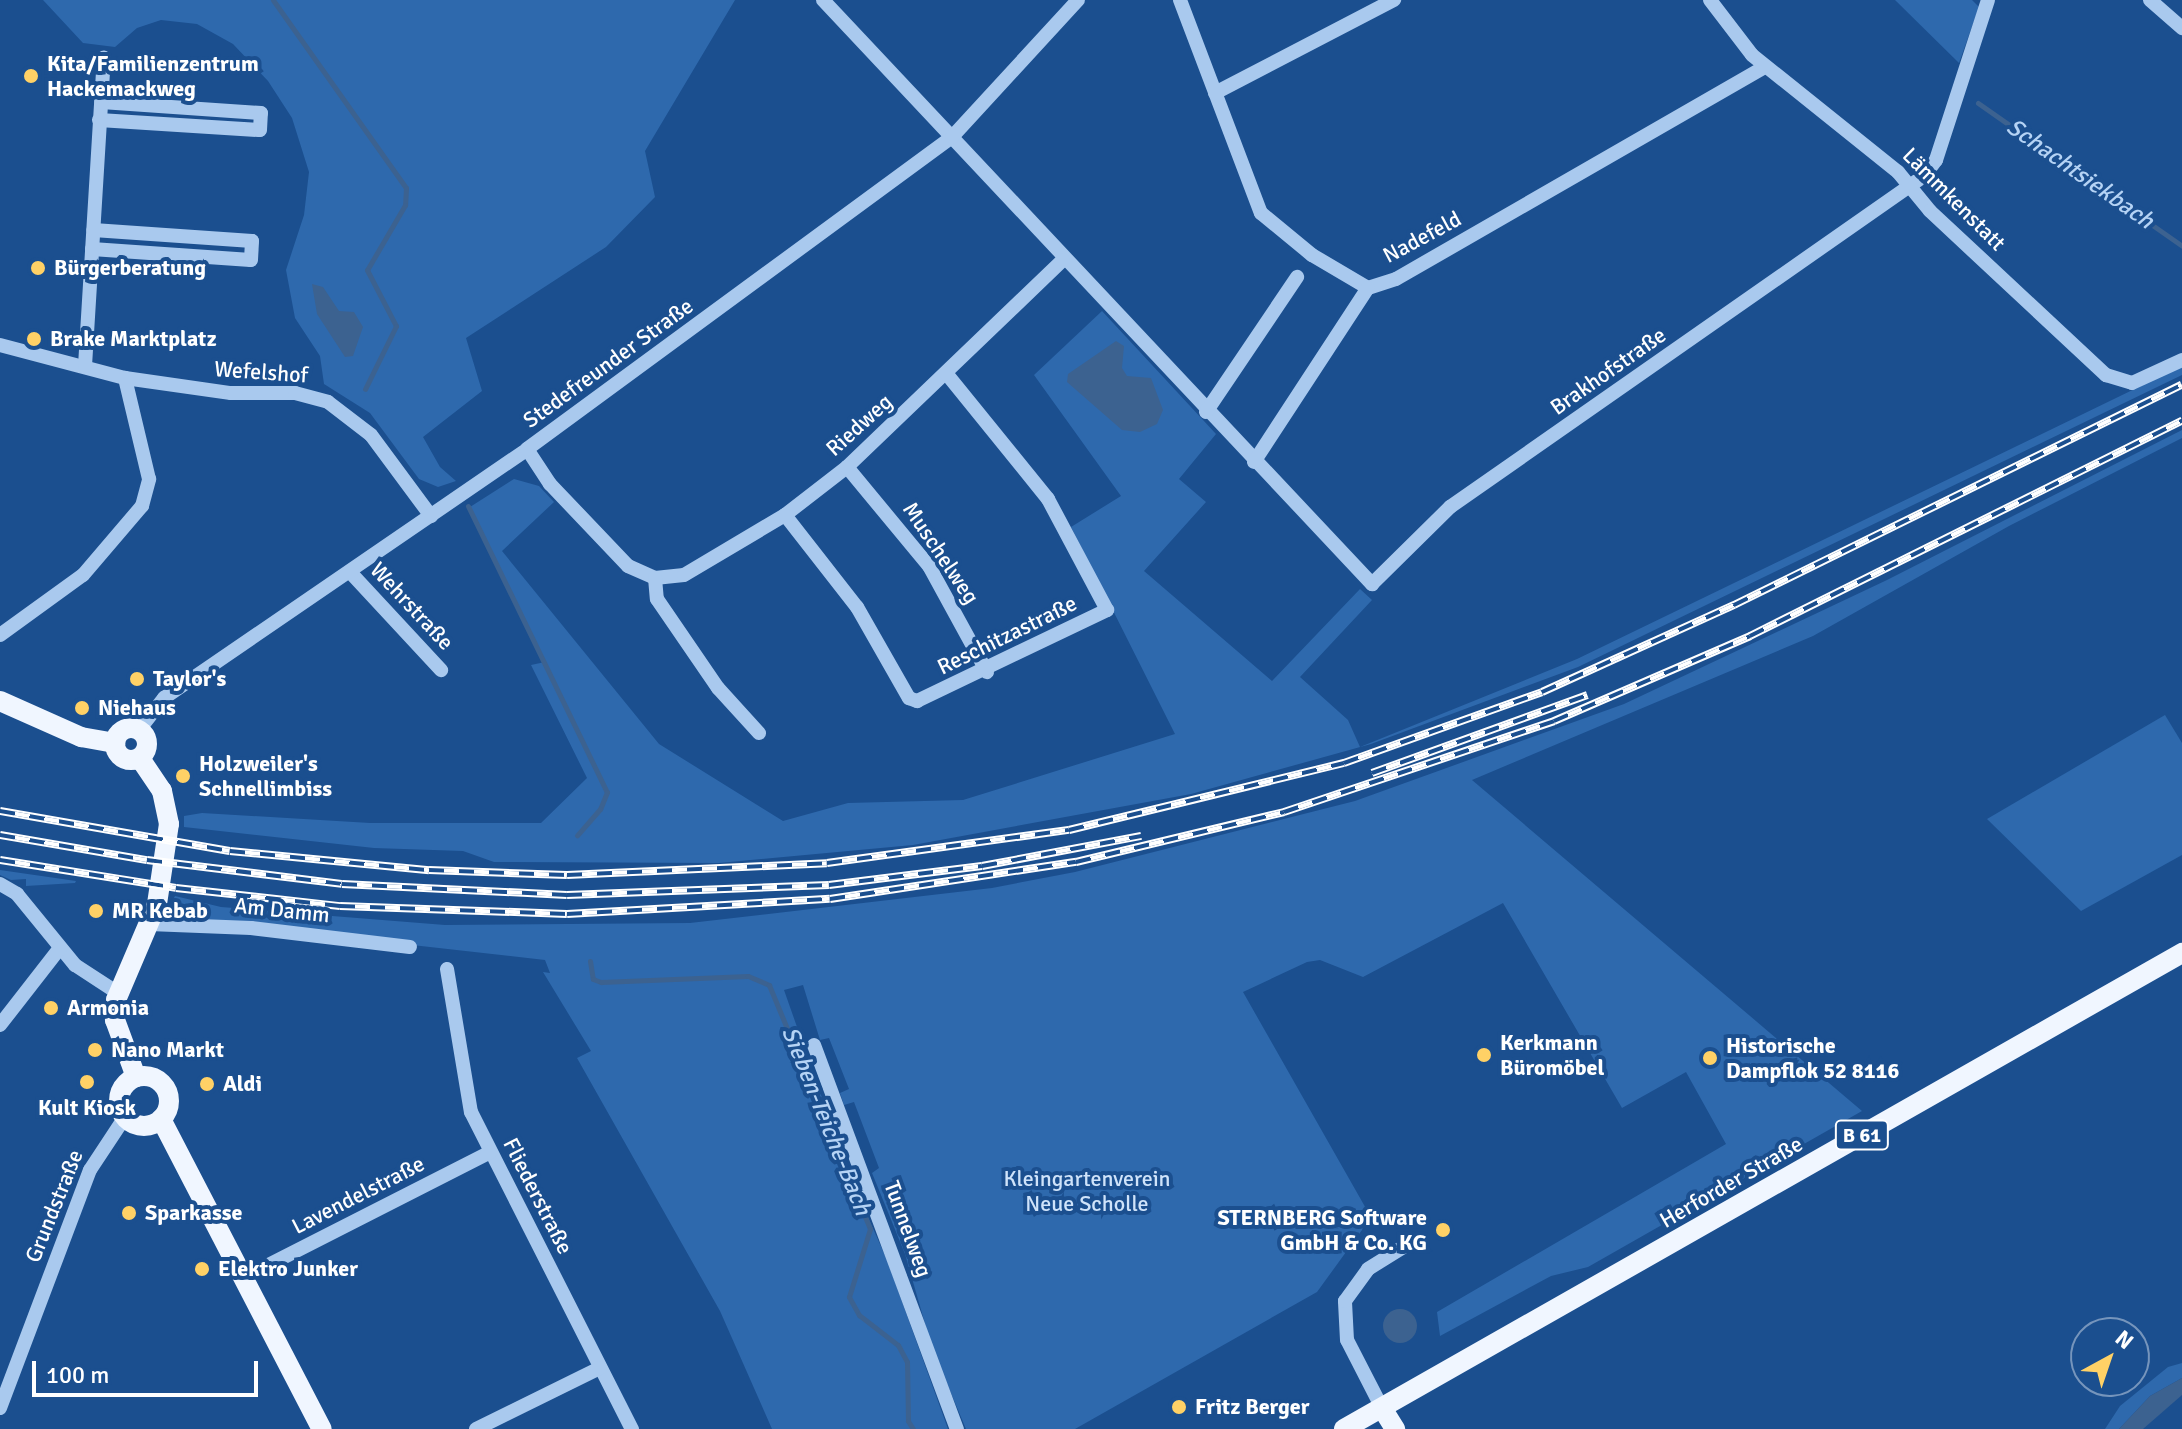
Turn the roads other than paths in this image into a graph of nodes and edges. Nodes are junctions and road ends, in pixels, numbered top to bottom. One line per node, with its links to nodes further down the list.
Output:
1 (824, 0): 14 (street, Brakhofstraße)
2 (1078, 0): 14 (street, Stedefreunder Straße)
3 (1180, 0): 11 (street, Nadefeld)
4 (1394, 0): 11 (street)
5 (1710, 0): 10 (street, Lämmkenstatt)
6 (1988, 0): 15 (street, Brakhofstraße)
7 (2150, 0): 8 (street)
8 (2182, 28)
9 (104, 58): 12 (street)
10 (1765, 67): 15 (street, Lämmkenstatt); 20 (street, Nadefeld)
11 (1215, 93): 20 (street, Nadefeld)
12 (101, 102): 13 (street); 13 (street)
13 (99, 120): 16 (street)
14 (952, 137): 18 (street, Brakhofstraße); 27 (street, Stedefreunder Straße)
15 (1909, 186): 22 (street, Lämmkenstatt); 28 (street, Brakhofstraße)
16 (93, 230): 17 (street); 17 (street)
17 (92, 249): 23 (street)
18 (1063, 260): 24 (street, Riedweg); 26 (street, Brakhofstraße)
19 (1297, 277): 26 (street)
20 (1368, 288): 28 (street)
21 (0, 345): 23 (street, Wefelshof)
22 (2182, 360)
23 (85, 366): 25 (street, Wefelshof)
24 (946, 373): 29 (street, Riedweg); 36 (street, Reschitzastraße)
25 (125, 378): 31 (street, Wefelshof); 34 (street)
26 (1206, 412): 28 (street, Brakhofstraße)
27 (527, 449): 31 (street, Stedefreunder Straße); 33 (street)
28 (1254, 462)
29 (847, 467): 30 (street, Riedweg); 36 (street, Muschelweg)
30 (785, 515): 33 (street, Riedweg); 36 (street, Reschitzastraße)
31 (431, 516): 32 (street, Stedefreunder Straße)
32 (350, 572): 35 (street, Wehrstraße); 38 (street, Stedefreunder Straße)
33 (655, 578): 39 (street)
34 (0, 635)
35 (441, 670)
36 (987, 672)
37 (0, 701): 40 (main road)
38 (139, 730): 40 (main road); 41 (main road)
39 (759, 733)
40 (115, 743): 41 (main road)
41 (140, 758): 43 (main road)
42 (0, 884): 45 (street)
43 (149, 924): 44 (street, Am Damm); 48 (main road)
44 (410, 947)
45 (60, 948): 48 (street); 49 (street)
46 (2182, 953): 59 (main road, Herforder Straße / B 61)
47 (447, 969): 54 (street, Fliederstraße)
48 (118, 993): 51 (main road)
49 (0, 1025)
50 (814, 1045): 63 (street, Tunnelweg)
51 (136, 1077): 52 (main road); 53 (main road)
52 (125, 1117): 53 (main road); 58 (street, Grundstraße)
53 (161, 1119): 56 (main road)
54 (490, 1152): 56 (street, Lavendelstraße); 57 (street, Fliederstraße)
55 (1405, 1246): 59 (street)
56 (245, 1277): 60 (main road)
57 (600, 1368): 61 (street); 62 (street, Fliederstraße)
58 (0, 1408)
59 (1382, 1408): 64 (main road, Herforder Straße / B 61); 65 (main road)
60 (322, 1429)
61 (476, 1429)
62 (632, 1429)
63 (957, 1429)
64 (1344, 1429)
65 (1395, 1429)

